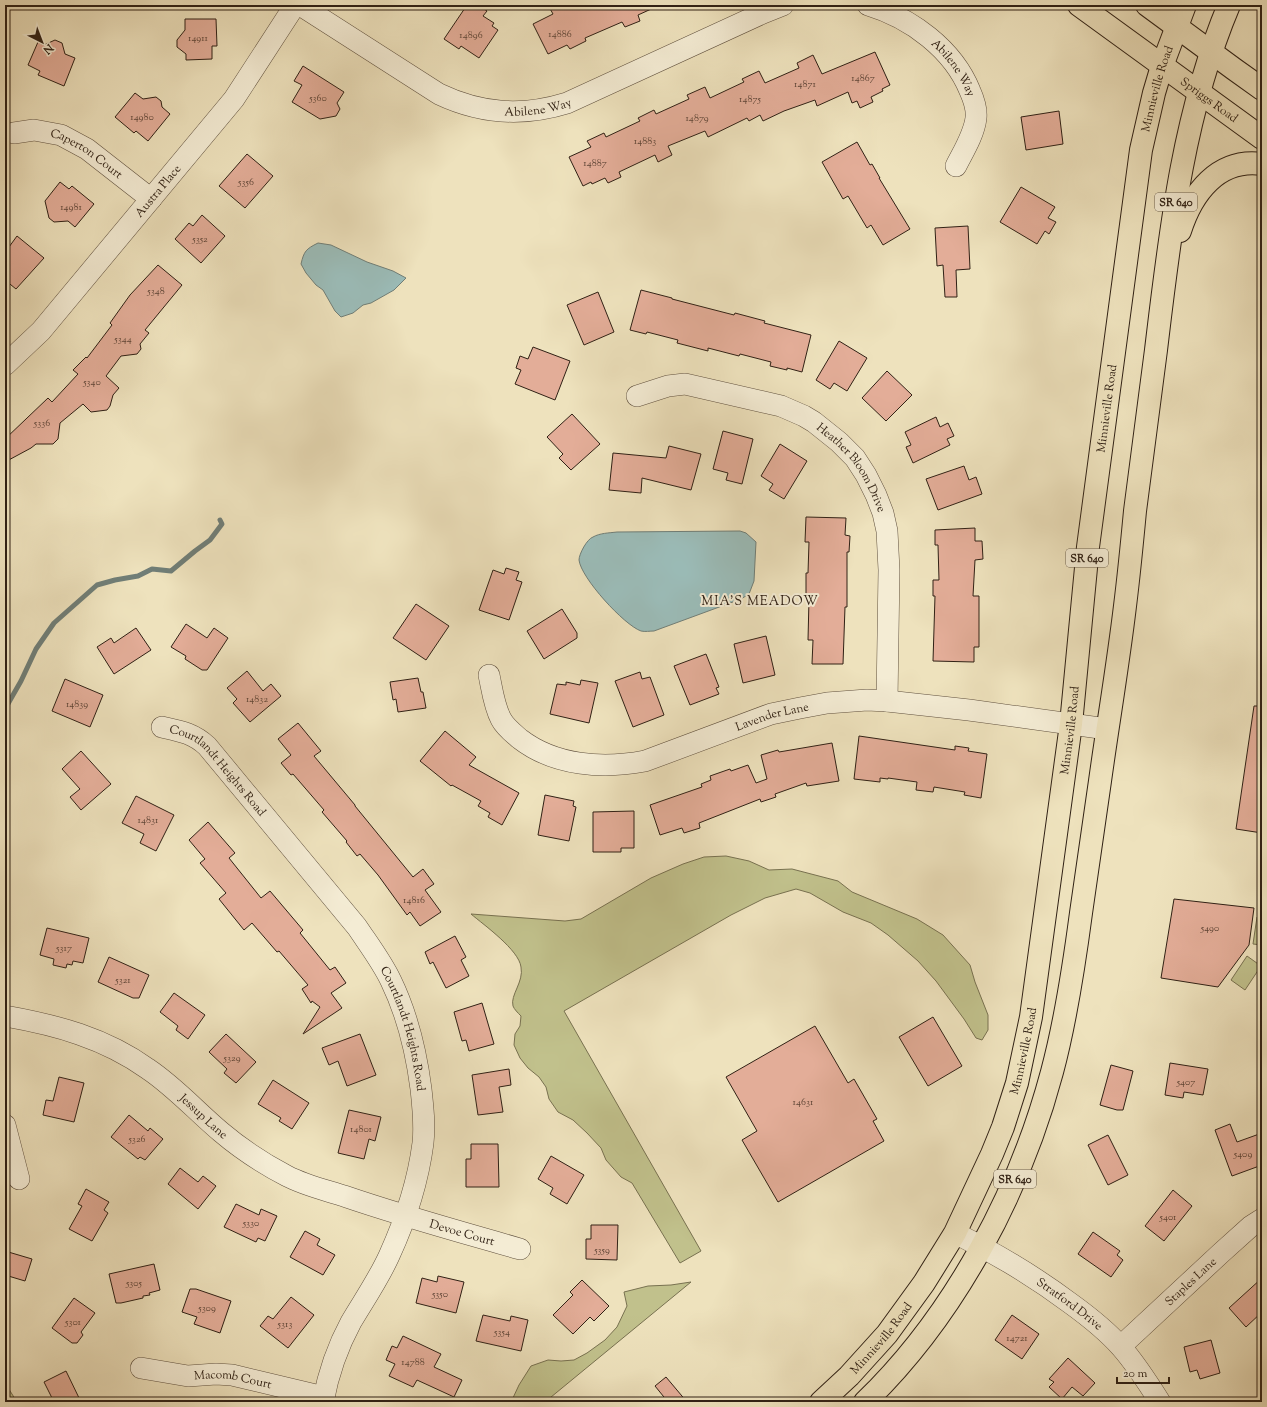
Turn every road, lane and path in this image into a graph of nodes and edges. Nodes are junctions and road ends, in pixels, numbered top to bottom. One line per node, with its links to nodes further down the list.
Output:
1 (295, 5): 18 (street, Austra Place)
2 (300, 5): 3 (street, Abilene Way)
3 (783, 5)
4 (868, 5): 17 (street, Abilene Way)
5 (1079, 5): 11 (main road, Spriggs Road)
6 (1147, 5): 9 (main road)
7 (1185, 5): 9 (main road, Minnieville Road / SR 640)
8 (1230, 5): 10 (main road, SR 640)
9 (1176, 27): 10 (main road); 11 (main road, Minnieville Road / SR 640)
10 (1211, 53): 12 (main road); 13 (main road, SR 640)
11 (1162, 66): 13 (main road, Spriggs Road); 24 (main road, Minnieville Road / SR 640)
12 (1262, 89)
13 (1199, 93): 15 (main road, Spriggs Road); 19 (main road, SR 640)
14 (14, 133): 18 (street, Caperton Court)
15 (1262, 138)
16 (1262, 164): 19 (main road)
17 (956, 166)
18 (151, 199): 20 (street, Austra Place)
19 (1161, 312): 26 (main road, SR 640)
20 (5, 365)
21 (637, 396): 23 (street, Heather Bloom Drive)
22 (489, 675): 23 (street, Lavender Lane)
23 (887, 700): 24 (street, Lavender Lane)
24 (1072, 724): 26 (street, Lavender Lane); 32 (main road, Minnieville Road / SR 640)
25 (162, 727): 30 (street, Courtlandt Heights Road)
26 (1107, 729): 33 (main road, SR 640)
27 (5, 1016): 30 (street, Jessup Lane)
28 (5, 1125): 29 (street)
29 (19, 1179)
30 (405, 1216): 34 (street, Devoe Court); 37 (street, Courtlandt Heights Road)
31 (1262, 1219): 35 (street, Staples Lane)
32 (955, 1233): 33 (street, Stratford Drive); 38 (main road, Minnieville Road / SR 640)
33 (982, 1246): 35 (street, Stratford Drive); 39 (main road, SR 640)
34 (520, 1249)
35 (1121, 1346): 40 (street, Stratford Drive)
36 (141, 1368): 37 (street, Macomb Court)
37 (324, 1400)
38 (821, 1402)
39 (865, 1402)
40 (1160, 1402)

